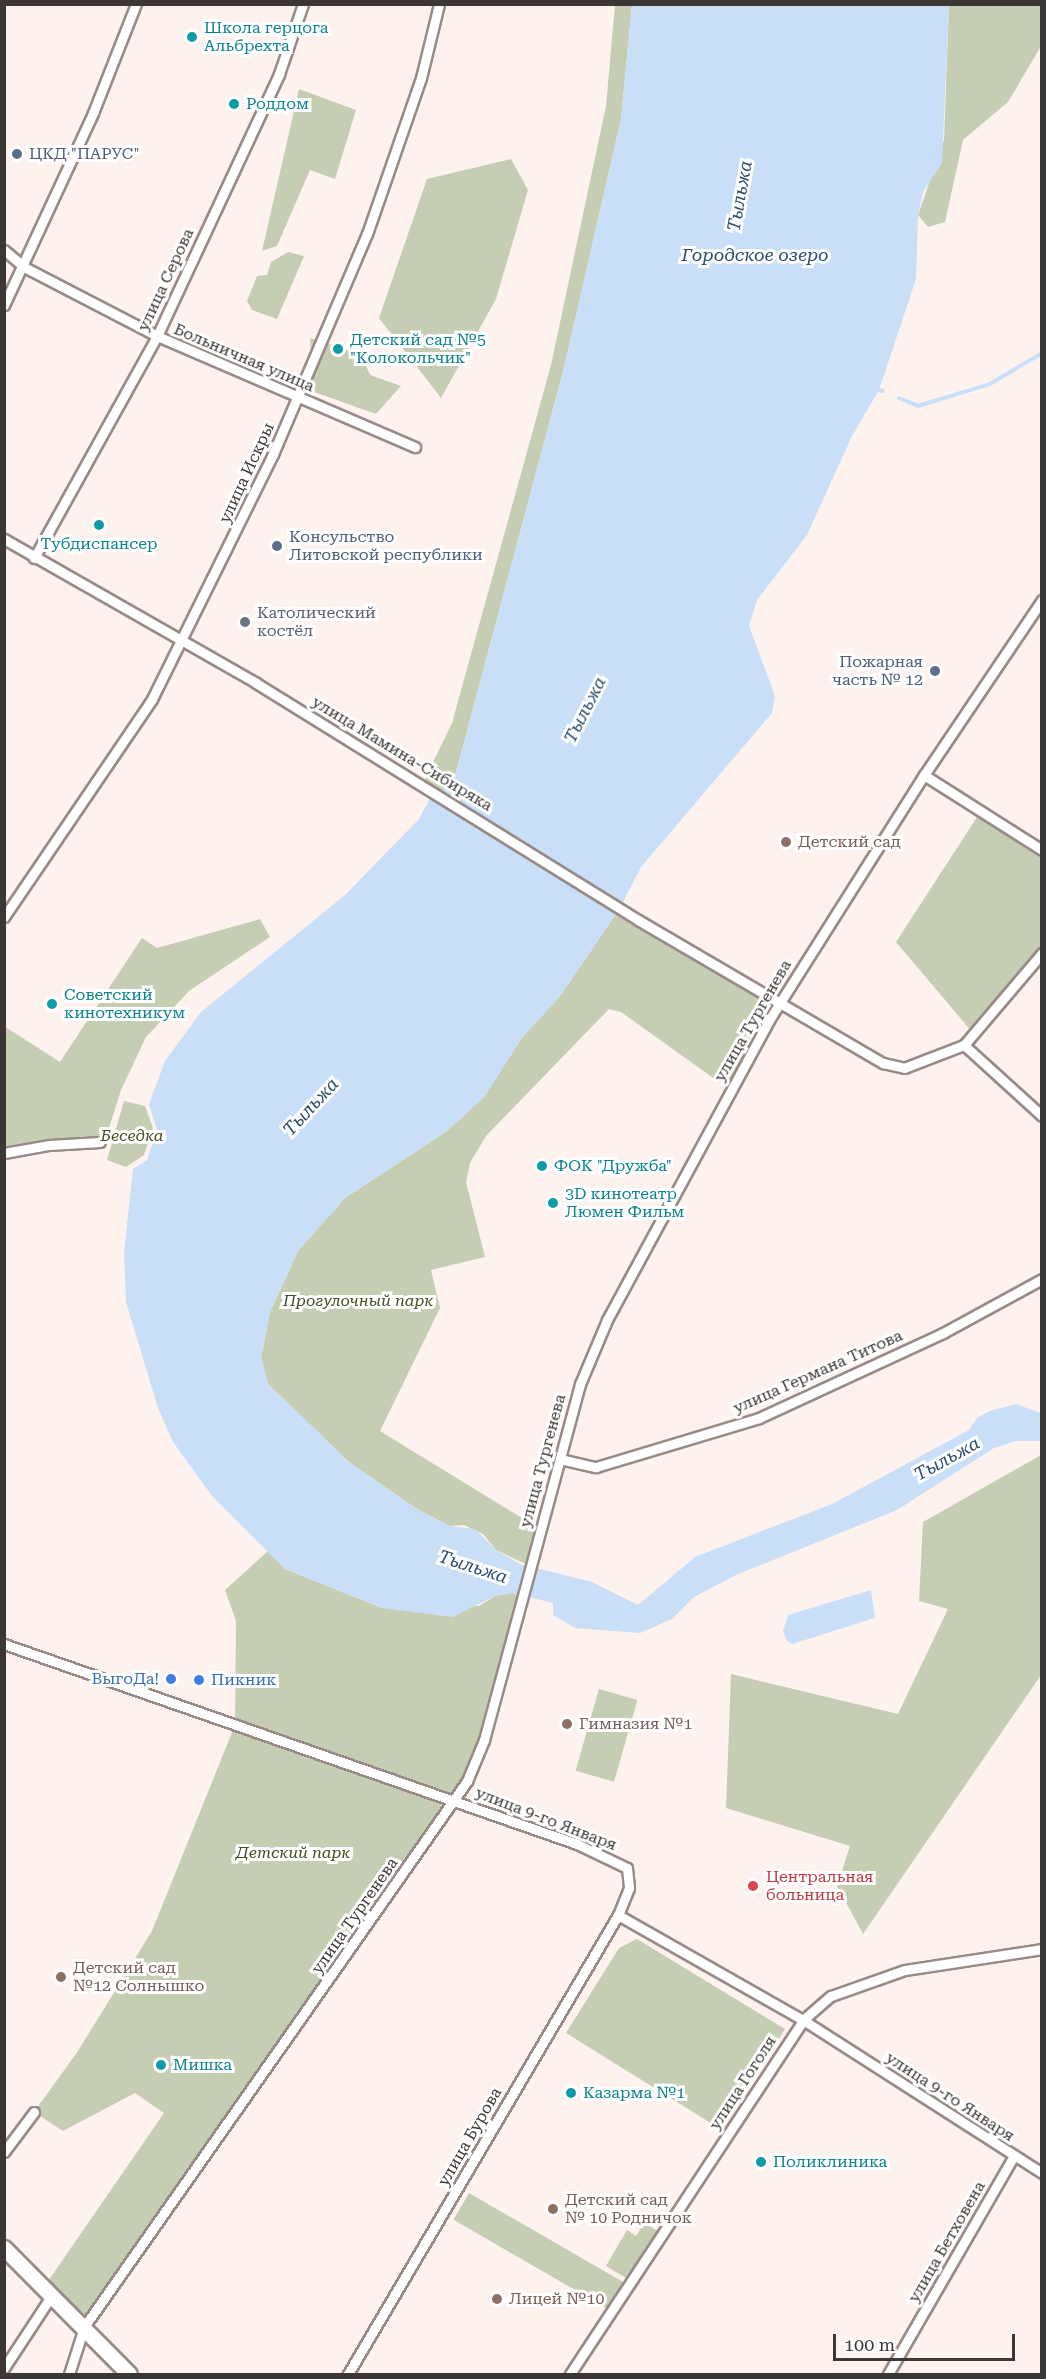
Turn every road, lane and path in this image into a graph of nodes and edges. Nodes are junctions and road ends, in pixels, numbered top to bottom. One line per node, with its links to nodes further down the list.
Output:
1 (136, 4): 5 (street)
2 (303, 4): 7 (street, улица Серова)
3 (439, 4): 8 (street, улица Искры)
4 (4, 250): 5 (street, Больничная улица)
5 (24, 267): 6 (street); 7 (street, Больничная улица)
6 (4, 305)
7 (157, 336): 8 (street, Больничная улица); 11 (street, улица Серова)
8 (298, 398): 9 (street, Больничная улица); 13 (street, улица Искры)
9 (415, 447)
10 (4, 539): 11 (street, улица Мамина-Сибиряка)
11 (34, 558): 13 (street, улица Мамина-Сибиряка)
12 (1041, 600): 14 (street, улица Тургенева)
13 (182, 642): 16 (street, улица Искры); 18 (street, улица Мамина-Сибиряка)
14 (924, 775): 15 (street); 18 (street, улица Тургенева)
15 (1041, 850)
16 (4, 917)
17 (1041, 953): 19 (street)
18 (780, 1002): 19 (street, улица Мамина-Сибиряка); 24 (street, улица Тургенева)
19 (964, 1045): 20 (street)
20 (1041, 1116)
21 (100, 1142): 22 (street)
22 (4, 1153)
23 (1041, 1279): 24 (street, улица Германа Титова)
24 (560, 1459): 26 (street, улица Тургенева)
25 (4, 1644): 26 (street, улица 9-го Января)
26 (455, 1800): 27 (street, улица 9-го Января); 36 (street, улица Тургенева)
27 (618, 1915): 29 (street, улица 9-го Января); 40 (street, улица Бурова)
28 (1041, 1949): 29 (street, улица Гоголя)
29 (803, 2020): 32 (street, улица 9-го Января); 41 (street, улица Гоголя)
30 (34, 2112): 31 (street)
31 (4, 2152)
32 (1014, 2156): 33 (street, улица 9-го Января); 42 (street, улица Бетховена)
33 (1041, 2173)
34 (4, 2248): 35 (main road)
35 (52, 2295): 36 (main road); 37 (street)
36 (84, 2327): 38 (street, улица Тургенева); 39 (main road)
37 (4, 2368)
38 (69, 2374)
39 (129, 2374)
40 (348, 2374)
41 (570, 2374)
42 (888, 2374)

